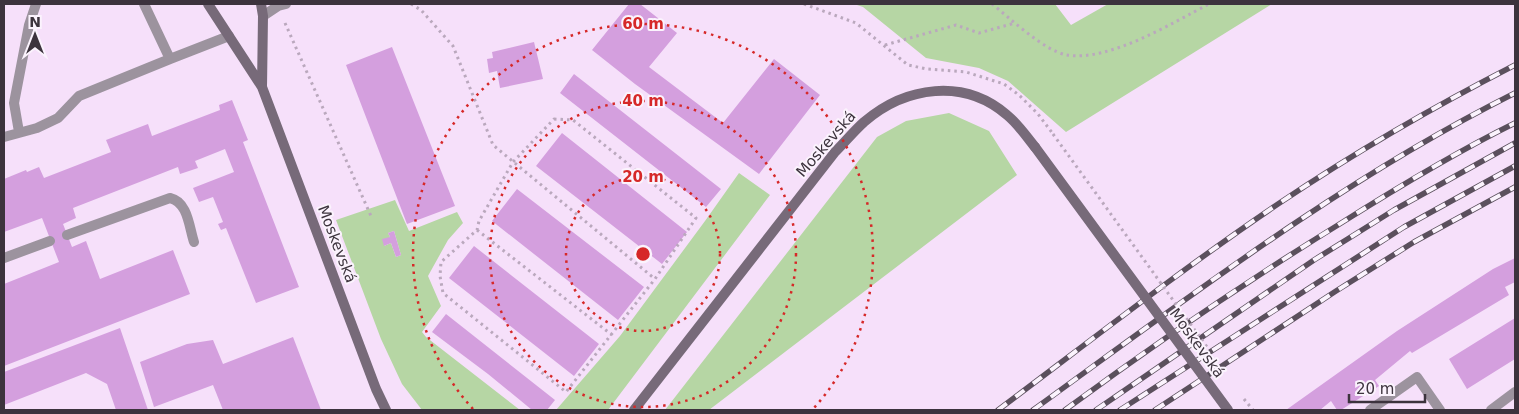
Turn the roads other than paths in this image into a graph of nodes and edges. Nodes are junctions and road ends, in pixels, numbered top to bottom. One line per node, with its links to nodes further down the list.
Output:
1 (36, 4): 10 (lane)
2 (144, 4): 8 (lane)
3 (208, 4): 7 (street, Moskevská)
4 (261, 4): 6 (street, Moskevská)
5 (282, 5): 6 (lane)
6 (263, 16): 9 (street, Moskevská)
7 (229, 36): 8 (lane); 9 (street, Moskevská)
8 (170, 59): 10 (lane)
9 (262, 87): 17 (street, Moskevská)
10 (18, 132): 11 (lane)
11 (4, 136)
12 (67, 235): 14 (lane)
13 (50, 241): 15 (lane)
14 (194, 242)
15 (4, 258)
16 (1515, 392): 22 (lane)
17 (386, 410)
18 (634, 410): 19 (street, Moskevská, bridge)
19 (1228, 410)
20 (1370, 410): 21 (lane)
21 (1440, 410)
22 (1491, 410)

